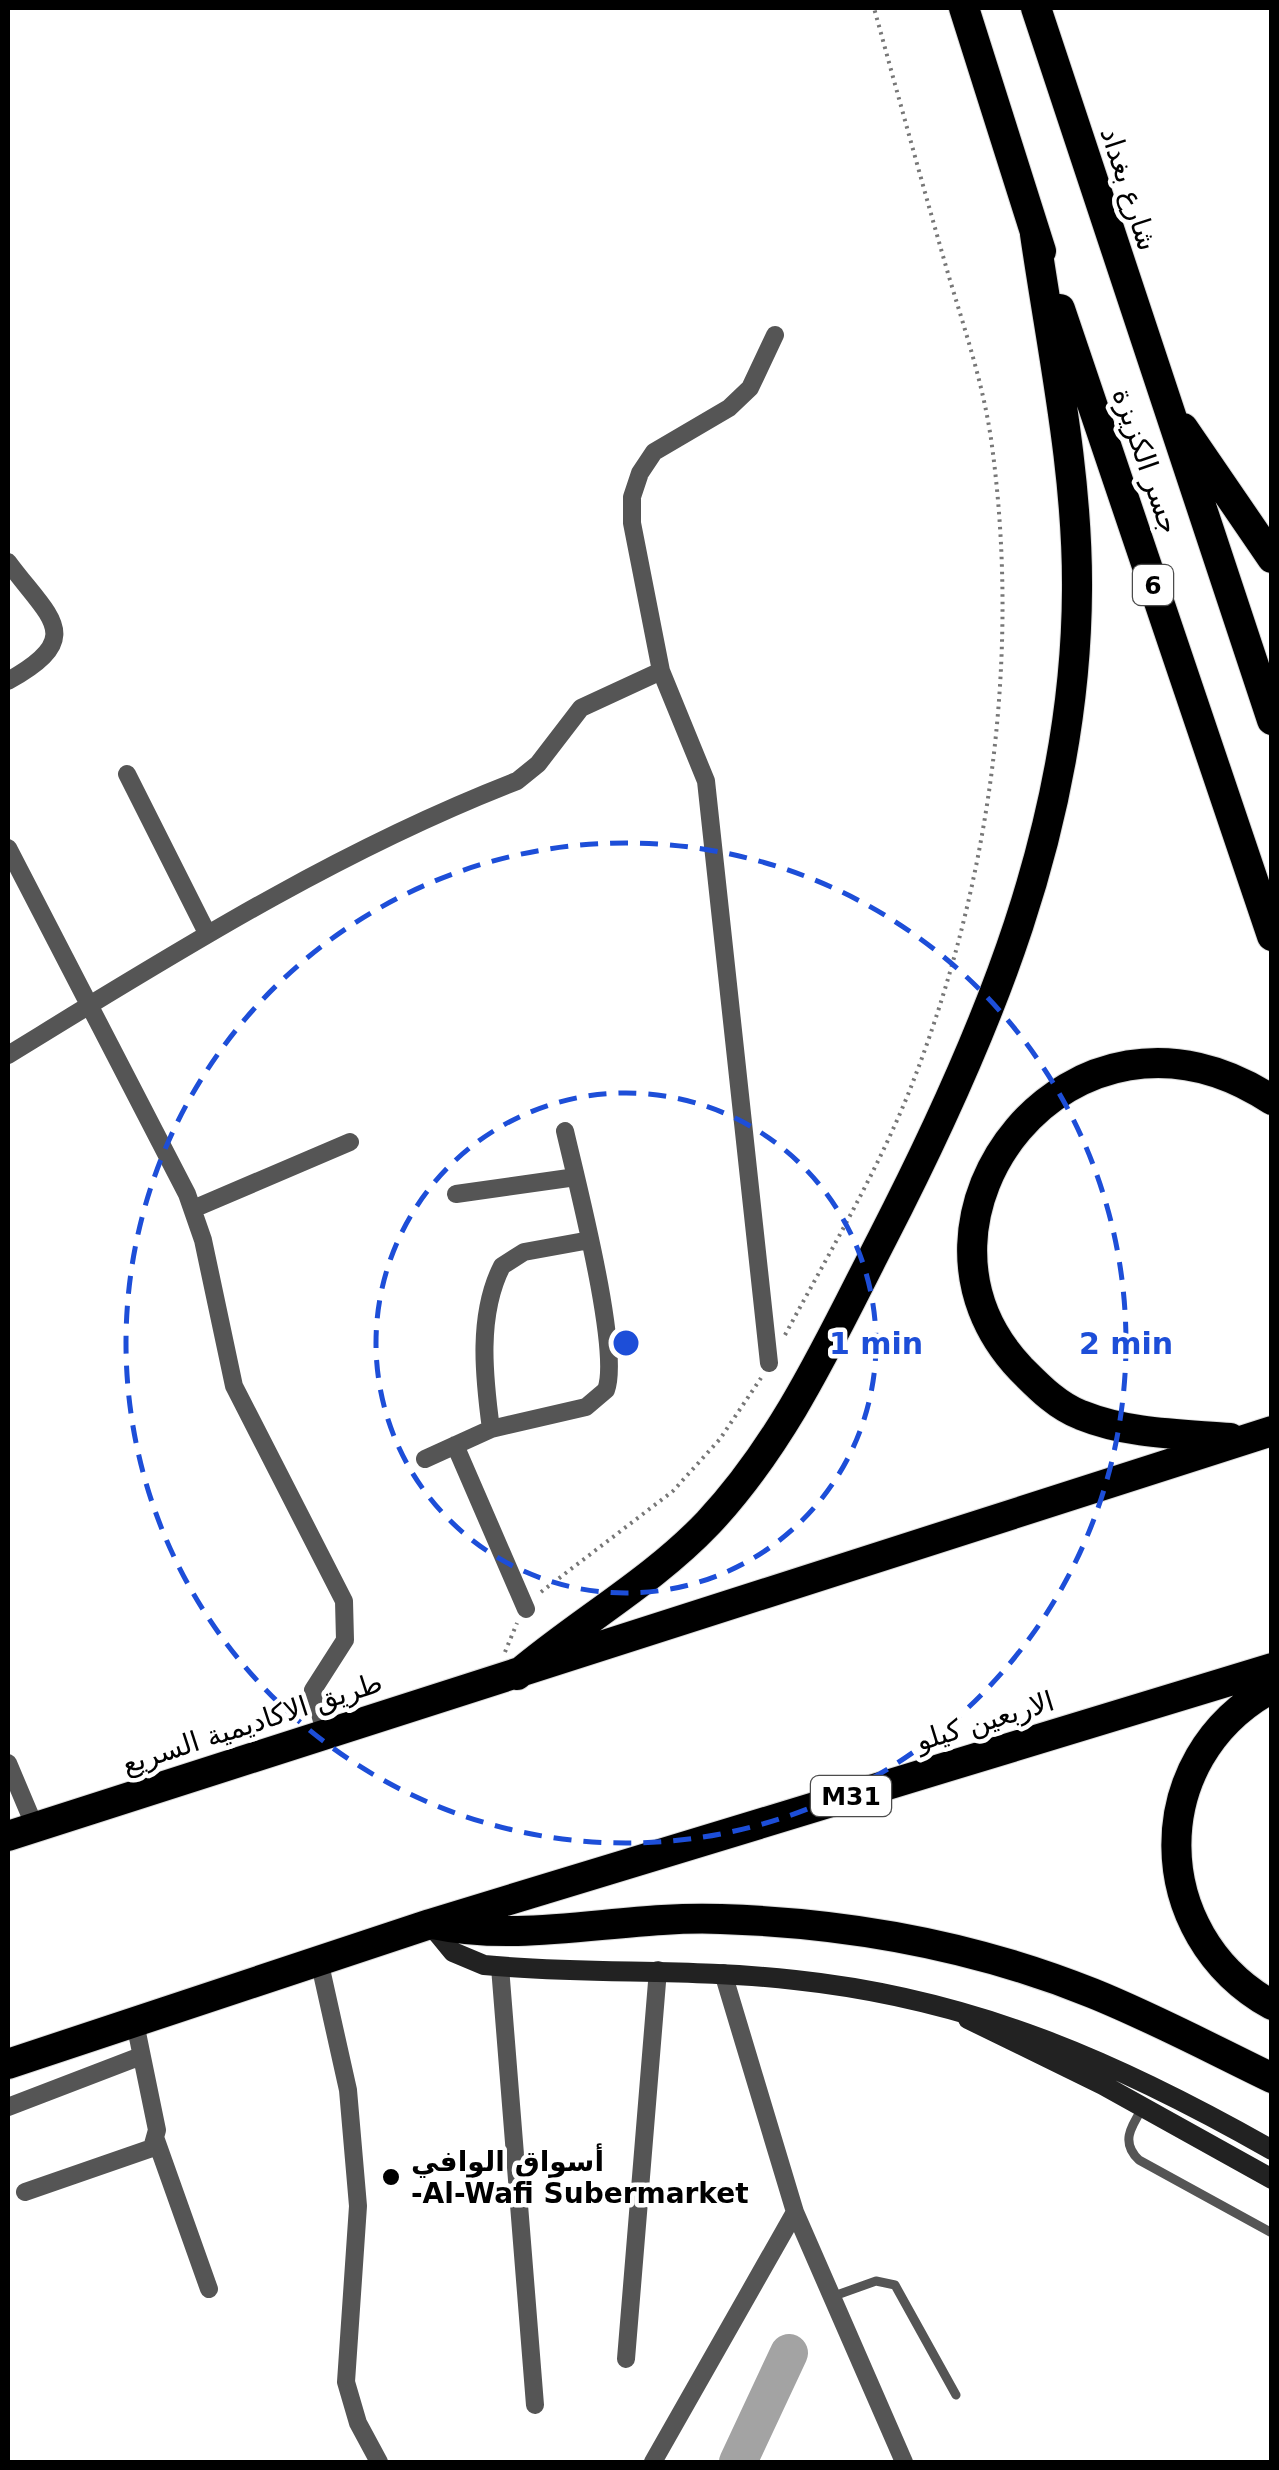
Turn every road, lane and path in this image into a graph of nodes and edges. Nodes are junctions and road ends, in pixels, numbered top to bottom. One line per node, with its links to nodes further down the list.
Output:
1 (874, 8): 25 (path)
2 (964, 8): 4 (highway, 6)
3 (1036, 8): 6 (highway, شارع بغداد)
4 (1035, 234): 15 (highway, جسر الكزيزة / 6); 32 (highway)
5 (775, 335): 9 (street)
6 (1159, 391): 7 (highway); 11 (highway, جسر الكزيزة)
7 (1272, 558)
8 (8, 562): 10 (street)
9 (661, 671): 14 (street); 25 (street)
10 (8, 681)
11 (1272, 720)
12 (127, 774): 14 (street)
13 (8, 848): 16 (street)
14 (207, 933): 16 (street)
15 (1272, 936)
16 (88, 1006): 17 (street); 23 (street)
17 (8, 1055)
18 (1272, 1100): 27 (highway)
19 (565, 1131): 21 (street)
20 (350, 1142): 23 (street)
21 (576, 1176): 22 (street); 24 (street)
22 (456, 1194)
23 (194, 1209): 34 (street)
24 (590, 1240): 26 (street); 26 (street)
25 (770, 1364): 30 (path)
26 (491, 1429): 28 (street)
27 (1260, 1435): 32 (highway)
28 (456, 1445): 29 (street); 30 (street)
29 (425, 1458)
30 (526, 1609): 32 (path)
31 (1272, 1668): 37 (highway, الاربعين كيلو / M31)
32 (509, 1677): 34 (highway, طريق الاكاديمية السريع)
33 (1272, 1688): 42 (highway)
34 (325, 1731): 36 (highway, طريق الاكاديمية السريع)
35 (8, 1763): 36 (street)
36 (21, 1832)
37 (430, 1924): 38 (highway); 39 (main road); 47 (highway)
38 (319, 1960): 44 (highway); 61 (street)
39 (500, 1967): 40 (main road); 60 (street)
40 (658, 1970): 41 (main road); 58 (street)
41 (723, 1973): 43 (main road); 54 (street)
42 (1272, 2005)
43 (958, 2013): 48 (main road); 51 (main road)
44 (134, 2018): 45 (street); 46 (highway)
45 (141, 2056): 49 (street); 50 (street)
46 (8, 2064)
47 (1272, 2078)
48 (1143, 2106): 52 (main road); 55 (lane)
49 (8, 2108)
50 (156, 2140): 53 (street); 56 (street)
51 (1272, 2150)
52 (1272, 2179)
53 (24, 2192)
54 (795, 2212): 57 (street); 62 (street)
55 (1272, 2233)
56 (209, 2289)
57 (834, 2296): 59 (lane); 63 (street)
58 (626, 2359)
59 (956, 2395)
60 (535, 2405)
61 (379, 2462)
62 (653, 2462)
63 (904, 2462)

